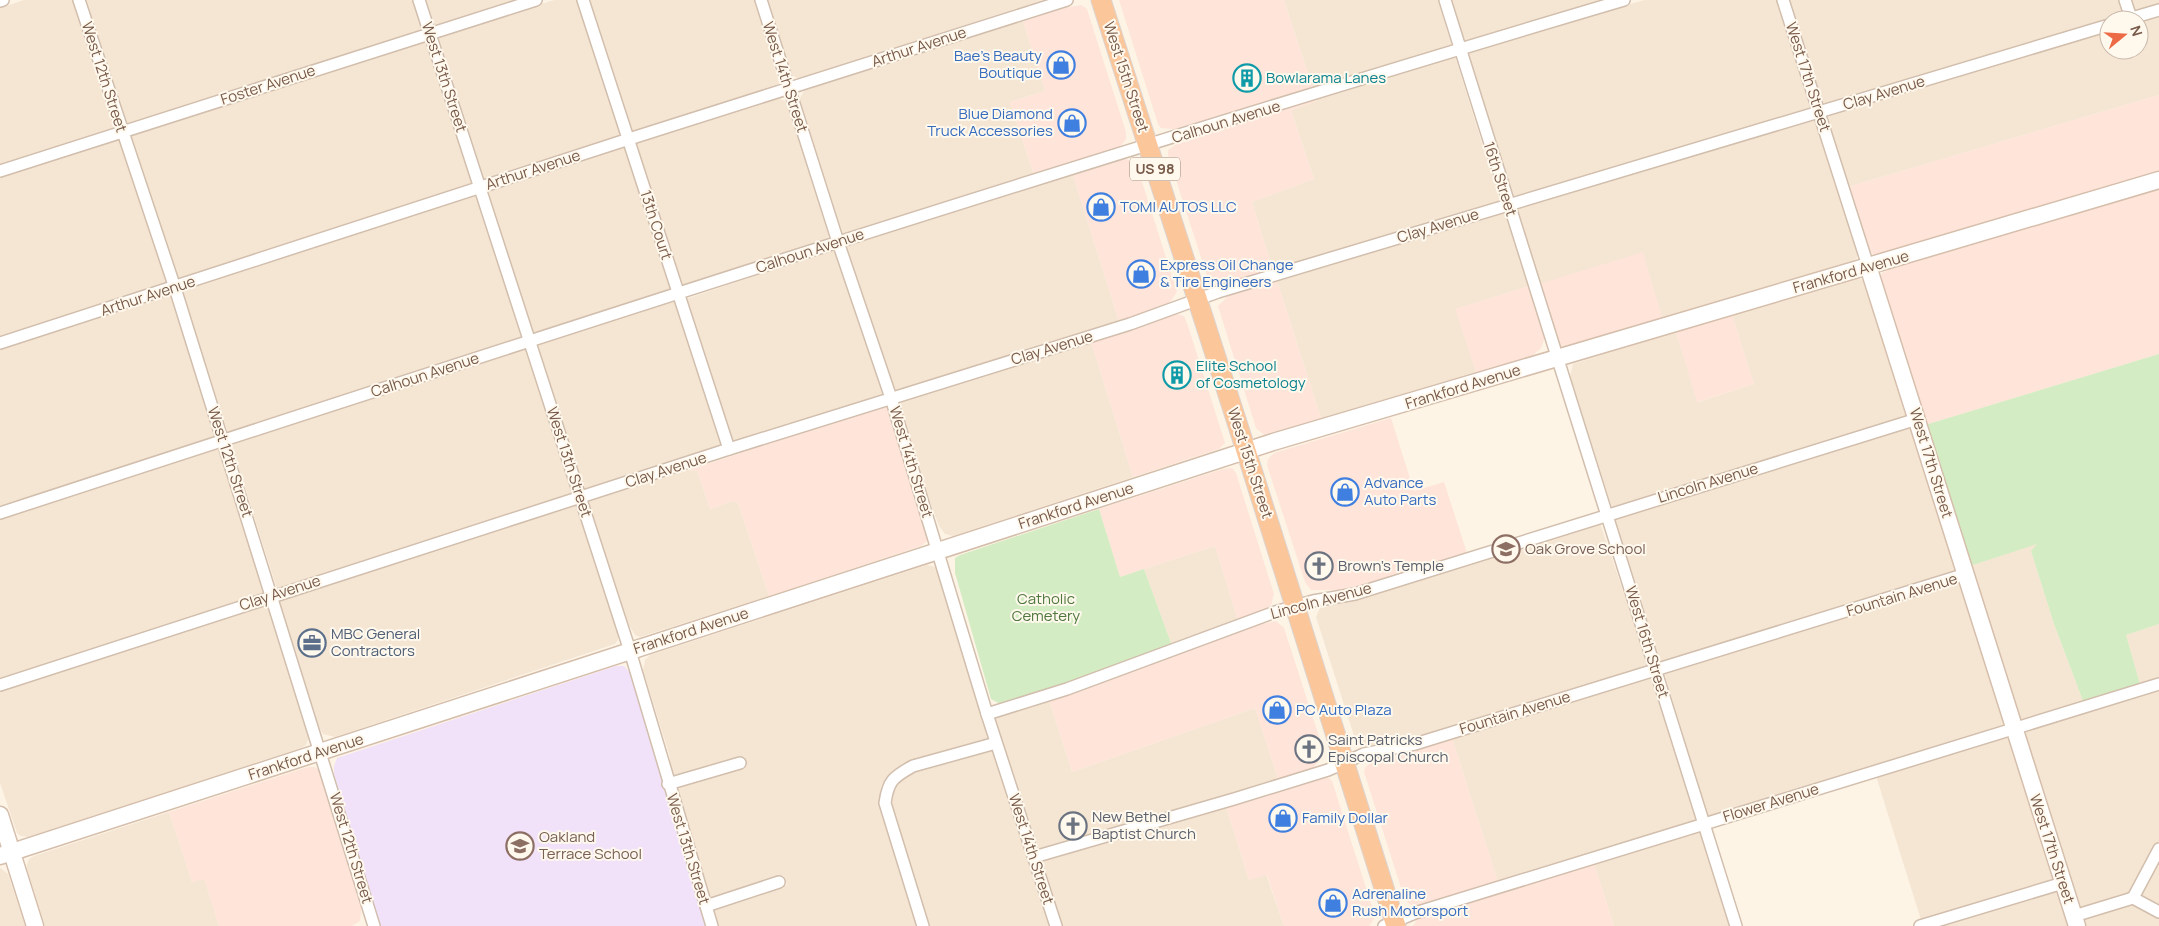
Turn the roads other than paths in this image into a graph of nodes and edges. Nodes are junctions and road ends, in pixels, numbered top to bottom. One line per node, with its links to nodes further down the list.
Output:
1 (79, 0): 16 (street, West 12th Street)
2 (419, 0): 12 (street, West 13th Street)
3 (536, 0): 12 (street, Foster Avenue)
4 (583, 0): 17 (street, 13th Court)
5 (761, 0): 14 (street, West 14th Street)
6 (1066, 0): 14 (street, Arthur Avenue)
7 (1101, 0): 18 (highway, West 15th Street / US 98)
8 (1445, 0): 13 (street, 16th Street)
9 (1624, 0): 13 (street, Calhoun Avenue)
10 (1783, 0): 15 (street, West 17th Street)
11 (2099, 28): 15 (street, Clay Avenue)
12 (430, 33): 16 (street, Foster Avenue); 21 (street, West 13th Street)
13 (1459, 49): 18 (street, Calhoun Avenue); 22 (street, 16th Street)
14 (788, 88): 17 (street, Arthur Avenue); 23 (street, West 14th Street)
15 (1819, 112): 22 (street, Clay Avenue); 24 (street, West 17th Street)
16 (122, 131): 19 (street, Foster Avenue); 25 (street, West 12th Street)
17 (629, 139): 21 (street, Arthur Avenue); 26 (street, 13th Court)
18 (1148, 146): 23 (street, Calhoun Avenue); 27 (highway, West 15th Street / US 98)
19 (0, 171)
20 (2159, 180): 24 (main road, Frankford Avenue)
21 (480, 187): 25 (street, Arthur Avenue); 28 (street, West 13th Street)
22 (1508, 204): 27 (street, Clay Avenue); 30 (street, 16th Street)
23 (838, 242): 26 (street, Calhoun Avenue); 31 (street, West 14th Street)
24 (1868, 266): 30 (main road, Frankford Avenue); 32 (main road, West 17th Street)
25 (175, 288): 29 (street, Arthur Avenue); 33 (street, West 12th Street)
26 (678, 293): 28 (street, Calhoun Avenue); 34 (street, 13th Court)
27 (1197, 300): 31 (street, Clay Avenue); 35 (highway, West 15th Street / US 98)
28 (529, 341): 33 (street, Calhoun Avenue); 36 (street, West 13th Street)
29 (0, 344)
30 (1557, 358): 35 (main road, Frankford Avenue); 38 (street, West 16th Street)
31 (891, 398): 34 (street, Clay Avenue); 39 (street, West 14th Street)
32 (1917, 419): 38 (street, Lincoln Avenue); 40 (main road, West 17th Street)
33 (223, 440): 37 (street, Calhoun Avenue); 41 (street, West 12th Street)
34 (729, 449): 36 (street, Clay Avenue)
35 (1246, 451): 39 (main road, Frankford Avenue); 42 (highway, West 15th Street / US 98)
36 (581, 498): 41 (street, Clay Avenue); 43 (street, West 13th Street)
37 (0, 513)
38 (1607, 515): 42 (street, Lincoln Avenue); 44 (street, West 16th Street)
39 (938, 551): 43 (main road, Frankford Avenue); 47 (street, West 14th Street)
40 (1966, 574): 44 (street, Fountain Avenue); 48 (main road, West 17th Street)
41 (272, 596): 46 (street, Clay Avenue); 50 (street, West 12th Street)
42 (1295, 606): 47 (street, Lincoln Avenue); 52 (highway, West 15th Street / US 98)
43 (630, 651): 50 (main road, Frankford Avenue); 53 (street, West 13th Street)
44 (1656, 669): 52 (street, Fountain Avenue); 55 (street, West 16th Street)
45 (2159, 684): 48 (street, Flower Avenue)
46 (0, 685)
47 (987, 714): 49 (street, West 14th Street)
48 (2014, 728): 55 (street, Flower Avenue); 60 (main road, West 17th Street)
49 (996, 743): 58 (street, West 14th Street); 69 (street)
50 (321, 752): 57 (main road, Frankford Avenue); 67 (street, West 12th Street)
51 (740, 763): 53 (street)
52 (1344, 763): 58 (street, Fountain Avenue); 65 (highway, West 15th Street / US 98)
53 (668, 784): 62 (street, West 13th Street)
54 (0, 815): 57 (main road)
55 (1704, 824): 65 (street, Flower Avenue); 71 (street, West 16th Street)
56 (2159, 849): 61 (street)
57 (6, 854): 66 (main road)
58 (1034, 857): 70 (street, West 14th Street)
59 (779, 882): 62 (street)
60 (2063, 883): 64 (main road, West 17th Street); 72 (street)
61 (2133, 898): 63 (street); 64 (street)
62 (706, 906): 68 (street, West 13th Street)
63 (2159, 912)
64 (2075, 921)
65 (1392, 925)
66 (35, 926)
67 (374, 926)
68 (712, 926)
69 (923, 926)
70 (1056, 926)
71 (1736, 926)
72 (1920, 926)

